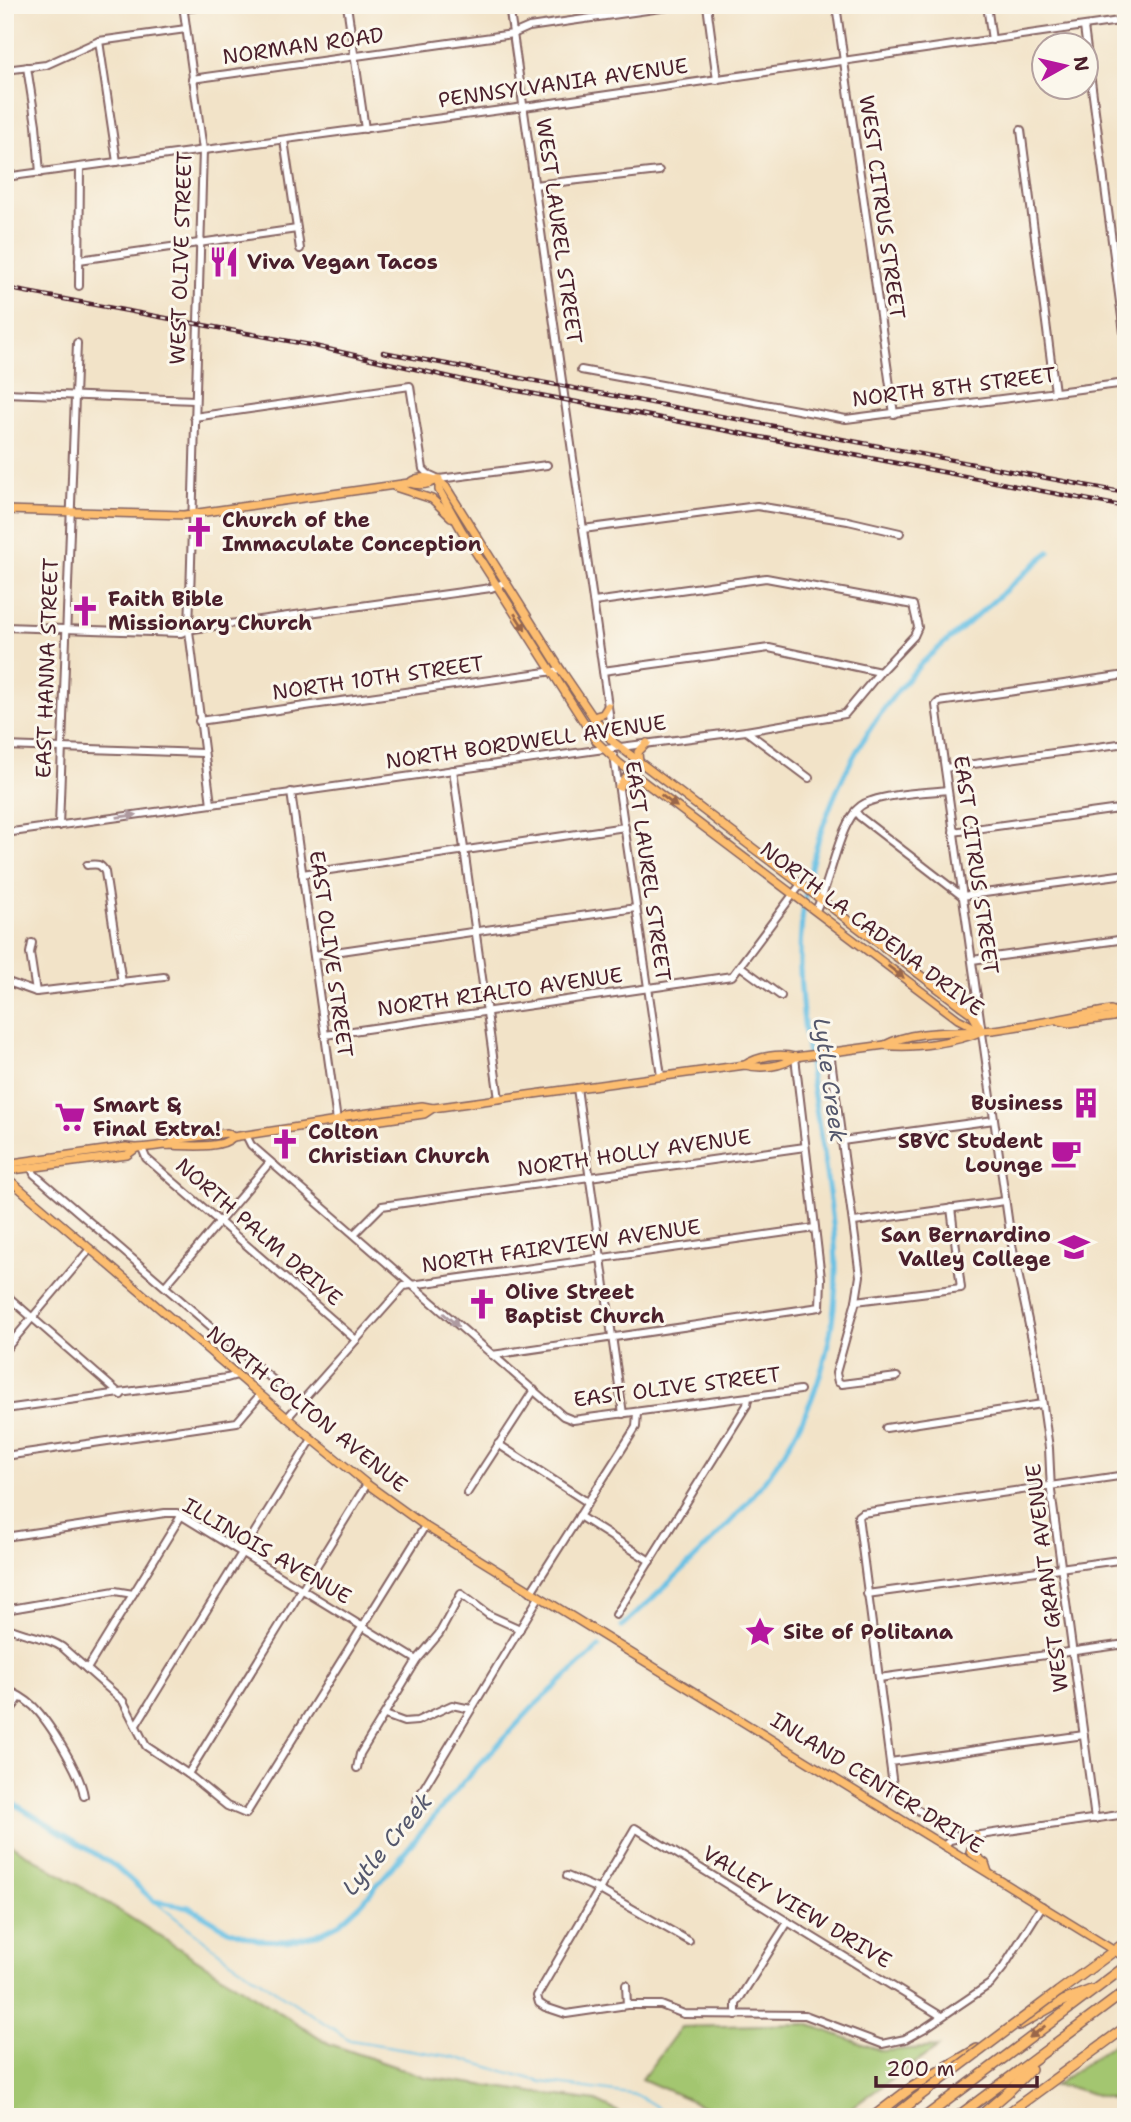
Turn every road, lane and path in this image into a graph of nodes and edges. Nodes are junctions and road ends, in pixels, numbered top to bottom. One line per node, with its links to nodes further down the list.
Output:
1 (210, 5): 7 (street)
2 (347, 5): 16 (street)
3 (509, 5): 13 (street, WEST LAUREL STREET)
4 (707, 5): 21 (street)
5 (836, 5): 17 (street, WEST CITRUS STREET)
6 (987, 5): 14 (street)
7 (183, 7): 12 (street, WEST OLIVE STREET)
8 (668, 7): 9 (street, NORMAN ROAD)
9 (637, 8): 13 (street, NORMAN ROAD)
10 (1126, 20): 11 (street, PENNSYLVANIA AVENUE)
11 (1084, 27): 14 (street, PENNSYLVANIA AVENUE); 39 (street)
12 (186, 29): 15 (street); 20 (street, WEST OLIVE STREET)
13 (513, 34): 16 (street, NORMAN ROAD); 22 (street, WEST LAUREL STREET)
14 (992, 40): 17 (street, PENNSYLVANIA AVENUE)
15 (99, 41): 18 (street); 27 (street)
16 (355, 57): 20 (street, NORMAN ROAD); 23 (street)
17 (843, 60): 21 (street, PENNSYLVANIA AVENUE); 46 (street, WEST CITRUS STREET)
18 (27, 67): 19 (street); 30 (street)
19 (5, 70)
20 (192, 79): 26 (street, WEST OLIVE STREET)
21 (717, 79): 22 (street, PENNSYLVANIA AVENUE)
22 (524, 107): 23 (street, PENNSYLVANIA AVENUE); 32 (street, WEST LAUREL STREET)
23 (365, 129): 25 (street, PENNSYLVANIA AVENUE)
24 (1021, 130): 42 (street)
25 (284, 140): 26 (street, PENNSYLVANIA AVENUE); 33 (street)
26 (203, 150): 27 (street, PENNSYLVANIA AVENUE); 34 (street, WEST OLIVE STREET)
27 (117, 162): 28 (street, PENNSYLVANIA AVENUE)
28 (80, 167): 30 (street, PENNSYLVANIA AVENUE); 36 (street)
29 (659, 171): 32 (street)
30 (40, 173): 31 (street, PENNSYLVANIA AVENUE)
31 (5, 177)
32 (534, 185): 48 (street, WEST LAUREL STREET)
33 (297, 229): 34 (street); 35 (street)
34 (200, 243): 36 (street); 45 (street, WEST OLIVE STREET)
35 (300, 248)
36 (79, 260): 37 (street)
37 (79, 286)
38 (77, 343): 44 (street, EAST HANNA STREET)
39 (1126, 348)
40 (581, 370): 46 (street, NORTH 8TH STREET)
41 (1126, 383): 42 (street, NORTH 8TH STREET)
42 (1055, 392): 46 (street, NORTH 8TH STREET)
43 (5, 393): 44 (street)
44 (74, 396): 45 (street); 55 (street, EAST HANNA STREET)
45 (195, 400): 47 (street, WEST OLIVE STREET)
46 (894, 414)
47 (194, 416): 50 (street); 56 (street, WEST OLIVE STREET)
48 (574, 462): 57 (street, EAST LAUREL STREET)
49 (547, 464): 51 (street)
50 (423, 468): 51 (street); 52 (street)
51 (439, 479): 52 (main road); 58 (main road, NORTH LA CADENA DRIVE); 60 (main road, NORTH LA CADENA DRIVE)
52 (412, 481): 53 (main road)
53 (391, 486): 56 (main road); 58 (main road)
54 (5, 510): 55 (main road)
55 (70, 512): 56 (main road); 64 (street, EAST HANNA STREET)
56 (191, 514): 65 (street)
57 (583, 529): 59 (street); 62 (street, EAST LAUREL STREET)
58 (462, 531): 61 (main road, NORTH LA CADENA DRIVE)
59 (900, 533)
60 (506, 582): 61 (street); 66 (main road, NORTH LA CADENA DRIVE)
61 (498, 587): 65 (street); 68 (main road, NORTH LA CADENA DRIVE, one-way to 68)
62 (594, 602): 67 (street, EAST LAUREL STREET); 69 (street)
63 (5, 627): 64 (street)
64 (67, 629): 65 (street); 79 (street, EAST HANNA STREET)
65 (188, 631): 73 (street)
66 (561, 670): 68 (street, NORTH 10TH STREET); 72 (main road, NORTH LA CADENA DRIVE)
67 (603, 671): 69 (street); 71 (street, EAST LAUREL STREET)
68 (551, 672): 73 (street, NORTH 10TH STREET); 80 (main road, NORTH LA CADENA DRIVE)
69 (880, 672): 74 (street, NORTH BORDWELL AVENUE)
70 (1126, 676): 84 (street, EAST CITRUS STREET)
71 (608, 706): 72 (main road); 77 (street, EAST LAUREL STREET)
72 (593, 717): 77 (main road, NORTH LA CADENA DRIVE)
73 (199, 721): 81 (street)
74 (746, 731): 75 (street, NORTH BORDWELL AVENUE); 87 (street)
75 (647, 743): 77 (street, NORTH BORDWELL AVENUE); 83 (main road)
76 (1126, 743): 84 (street)
77 (615, 745): 80 (street, NORTH BORDWELL AVENUE); 82 (street, EAST LAUREL STREET); 83 (main road, NORTH LA CADENA DRIVE)
78 (5, 746): 79 (street)
79 (61, 747): 81 (street); 96 (street, EAST HANNA STREET)
80 (603, 749): 82 (main road, NORTH LA CADENA DRIVE); 85 (street, NORTH BORDWELL AVENUE)
81 (203, 753): 91 (street)
82 (615, 759): 86 (main road, NORTH LA CADENA DRIVE); 88 (street, EAST LAUREL STREET)
83 (639, 762): 92 (main road, NORTH LA CADENA DRIVE)
84 (945, 768): 89 (street, EAST CITRUS STREET)
85 (453, 769): 90 (street, NORTH BORDWELL AVENUE); 100 (street)
86 (637, 776): 88 (main road); 95 (main road, NORTH LA CADENA DRIVE, one-way to 95)
87 (809, 778)
88 (619, 787): 97 (street, EAST LAUREL STREET)
89 (947, 790): 94 (street); 98 (street, EAST CITRUS STREET)
90 (291, 792): 91 (street, NORTH BORDWELL AVENUE); 102 (street, EAST OLIVE STREET)
91 (211, 804): 96 (street, NORTH BORDWELL AVENUE, one-way to 91)
92 (695, 805): 95 (main road); 104 (main road, NORTH LA CADENA DRIVE)
93 (1126, 808): 98 (street)
94 (855, 811): 106 (street); 107 (street)
95 (688, 814): 105 (main road, NORTH LA CADENA DRIVE)
96 (59, 825): 99 (street, NORTH BORDWELL AVENUE)
97 (625, 827): 100 (street); 108 (street, EAST LAUREL STREET)
98 (953, 832): 106 (street, EAST CITRUS STREET)
99 (5, 833)
100 (465, 851): 102 (street); 110 (street)
101 (87, 865): 119 (street)
102 (302, 874): 113 (street, EAST OLIVE STREET)
103 (1126, 874): 106 (street)
104 (801, 884): 105 (street, NORTH RIALTO AVENUE); 107 (main road, NORTH LA CADENA DRIVE)
105 (796, 895): 109 (main road, NORTH LA CADENA DRIVE); 115 (street, NORTH RIALTO AVENUE)
106 (962, 896): 114 (street, EAST CITRUS STREET)
107 (819, 898): 109 (street); 116 (main road, NORTH LA CADENA DRIVE)
108 (636, 908): 110 (street); 121 (street, EAST LAUREL STREET)
109 (814, 909): 120 (main road, NORTH LA CADENA DRIVE, one-way to 120)
110 (475, 931): 113 (street); 126 (street)
111 (1126, 939): 114 (street)
112 (32, 943): 122 (street)
113 (314, 955): 129 (street, EAST OLIVE STREET)
114 (972, 960): 123 (street, EAST CITRUS STREET)
115 (740, 966): 121 (street, NORTH RIALTO AVENUE); 124 (street)
116 (923, 976): 120 (main road); 125 (main road, NORTH LA CADENA DRIVE)
117 (164, 977): 119 (street)
118 (5, 981): 122 (street)
119 (122, 983): 122 (street)
120 (915, 986): 128 (main road, NORTH LA CADENA DRIVE)
121 (648, 989): 126 (street, NORTH RIALTO AVENUE); 132 (street, EAST LAUREL STREET)
122 (36, 992)
123 (977, 995): 125 (street); 128 (street, EAST CITRUS STREET)
124 (781, 996)
125 (961, 1006): 128 (main road, NORTH LA CADENA DRIVE)
126 (487, 1012): 129 (street, NORTH RIALTO AVENUE); 134 (street)
127 (1122, 1012): 128 (main road)
128 (982, 1031): 130 (main road); 135 (street, EAST CITRUS STREET)
129 (325, 1035): 136 (street, EAST OLIVE STREET)
130 (831, 1052): 131 (main road); 138 (street)
131 (795, 1057): 132 (main road); 139 (street)
132 (661, 1076): 133 (main road)
133 (576, 1088): 134 (main road); 145 (street)
134 (499, 1098): 136 (main road)
135 (994, 1120): 138 (street); 146 (street, EAST CITRUS STREET)
136 (337, 1121): 137 (main road)
137 (246, 1135): 140 (main road); 141 (street, EAST OLIVE STREET)
138 (842, 1141): 149 (street)
139 (805, 1147): 145 (street, NORTH HOLLY AVENUE); 150 (street)
140 (139, 1149): 142 (main road); 143 (main road); 148 (street, NORTH PALM DRIVE)
141 (270, 1162): 148 (street); 151 (street, EAST OLIVE STREET)
142 (5, 1164)
143 (33, 1169): 144 (main road); 155 (street, NORTH COLTON AVENUE)
144 (5, 1174): 152 (main road, NORTH COLTON AVENUE)
145 (590, 1177): 151 (street, NORTH HOLLY AVENUE); 153 (street)
146 (1005, 1200): 147 (street); 171 (street, WEST GRANT AVENUE)
147 (951, 1208): 149 (street); 157 (street)
148 (219, 1222): 155 (street); 160 (street, NORTH PALM DRIVE)
149 (854, 1222): 157 (street)
150 (815, 1228): 153 (street, NORTH FAIRVIEW AVENUE); 159 (street)
151 (354, 1234): 154 (street, EAST OLIVE STREET)
152 (90, 1249): 158 (street); 163 (main road, NORTH COLTON AVENUE)
153 (600, 1258): 154 (street, NORTH FAIRVIEW AVENUE); 159 (street)
154 (411, 1284): 160 (street, NORTH FAIRVIEW AVENUE); 162 (street, EAST OLIVE STREET, one-way to 162)
155 (164, 1286): 170 (street, NORTH COLTON AVENUE)
156 (5, 1294): 158 (street)
157 (856, 1301): 164 (street)
158 (32, 1317): 161 (street); 167 (street)
159 (612, 1338): 162 (street); 174 (street)
160 (356, 1340): 170 (street, NORTH FAIRVIEW AVENUE)
161 (5, 1350)
162 (492, 1355): 165 (street, EAST OLIVE STREET)
163 (236, 1375): 167 (street); 168 (main road, NORTH COLTON AVENUE)
164 (897, 1377)
165 (534, 1390): 174 (street, EAST OLIVE STREET); 178 (street)
166 (800, 1390): 169 (street, EAST OLIVE STREET)
167 (121, 1395): 172 (street)
168 (260, 1395): 175 (main road, NORTH COLTON AVENUE); 179 (street)
169 (748, 1397): 173 (street, EAST OLIVE STREET); 191 (street)
170 (301, 1404): 175 (street, NORTH FAIRVIEW AVENUE)
171 (1042, 1404): 176 (street); 182 (street, WEST GRANT AVENUE)
172 (5, 1409)
173 (637, 1412): 174 (street, EAST OLIVE STREET); 184 (street)
174 (623, 1414)
175 (288, 1418): 177 (main road, NORTH COLTON AVENUE)
176 (886, 1428)
177 (312, 1439): 181 (main road, NORTH COLTON AVENUE); 189 (street)
178 (498, 1444): 183 (street); 184 (street)
179 (5, 1456)
180 (1126, 1475): 182 (street)
181 (367, 1484): 187 (main road, NORTH COLTON AVENUE); 193 (street)
182 (1051, 1485): 192 (street, WEST GRANT AVENUE); 196 (street)
183 (467, 1493)
184 (587, 1502): 186 (street)
185 (181, 1516): 188 (street, ILLINOIS AVENUE); 189 (street, ILLINOIS AVENUE); 195 (street)
186 (579, 1516): 191 (street); 194 (street)
187 (425, 1526): 194 (main road, NORTH COLTON AVENUE); 201 (street)
188 (5, 1536)
189 (242, 1553): 193 (street, ILLINOIS AVENUE); 214 (street)
190 (1126, 1559): 192 (street)
191 (650, 1560): 199 (street)
192 (1061, 1568): 196 (street); 205 (street, WEST GRANT AVENUE)
193 (302, 1590): 201 (street, ILLINOIS AVENUE); 218 (street)
194 (531, 1592): 197 (main road, NORTH COLTON AVENUE)
195 (134, 1594): 198 (street); 207 (street)
196 (867, 1594): 208 (street)
197 (539, 1597): 202 (street); 203 (main road, NORTH COLTON AVENUE)
198 (5, 1610)
199 (616, 1615)
200 (5, 1626): 207 (street)
201 (362, 1627): 206 (street, ILLINOIS AVENUE); 218 (street)
202 (520, 1629): 206 (street); 211 (street)
203 (608, 1639): 225 (main road, INLAND CENTER DRIVE)
204 (1126, 1644): 205 (street)
205 (1073, 1651): 208 (street); 215 (street, WEST GRANT AVENUE)
206 (417, 1660): 212 (street)
207 (87, 1669): 214 (street)
208 (879, 1678): 216 (street)
209 (5, 1689): 210 (street)
210 (20, 1697): 213 (street); 219 (street)
211 (471, 1709): 212 (street); 220 (street)
212 (385, 1715): 217 (street)
213 (5, 1718)
214 (136, 1725): 218 (street)
215 (1084, 1735): 216 (street); 222 (street, WEST GRANT AVENUE)
216 (890, 1762): 224 (street)
217 (357, 1768)
218 (188, 1774)
219 (84, 1796)
220 (416, 1801)
221 (1126, 1814): 222 (street)
222 (1095, 1819): 223 (street)
223 (976, 1835): 224 (street); 226 (main road)
224 (959, 1838): 225 (street)
225 (944, 1846): 226 (main road, INLAND CENTER DRIVE)
226 (989, 1872): 229 (main road, INLAND CENTER DRIVE)
227 (567, 1876): 228 (street)
228 (598, 1889): 230 (street, VALLEY VIEW DRIVE); 231 (street); 238 (street)
229 (1042, 1906): 233 (main road, INLAND CENTER DRIVE); 240 (street)
230 (788, 1922): 239 (street); 240 (street, VALLEY VIEW DRIVE)
231 (689, 1941)
232 (1126, 1942): 233 (highway)
233 (1120, 1954): 244 (highway, bridge)
234 (1126, 1966): 236 (highway)
235 (626, 1985): 238 (street)
236 (1091, 1990): 243 (highway); 245 (highway, one-way to 245)
237 (1126, 1991): 242 (highway)
238 (627, 2005): 239 (street)
239 (736, 2015): 240 (street)
240 (942, 2016)
241 (1126, 2027): 248 (highway)
242 (1046, 2052): 246 (highway); 247 (highway)
243 (873, 2117)
244 (893, 2117)
245 (925, 2117)
246 (957, 2117)
247 (979, 2117)
248 (1003, 2117)

